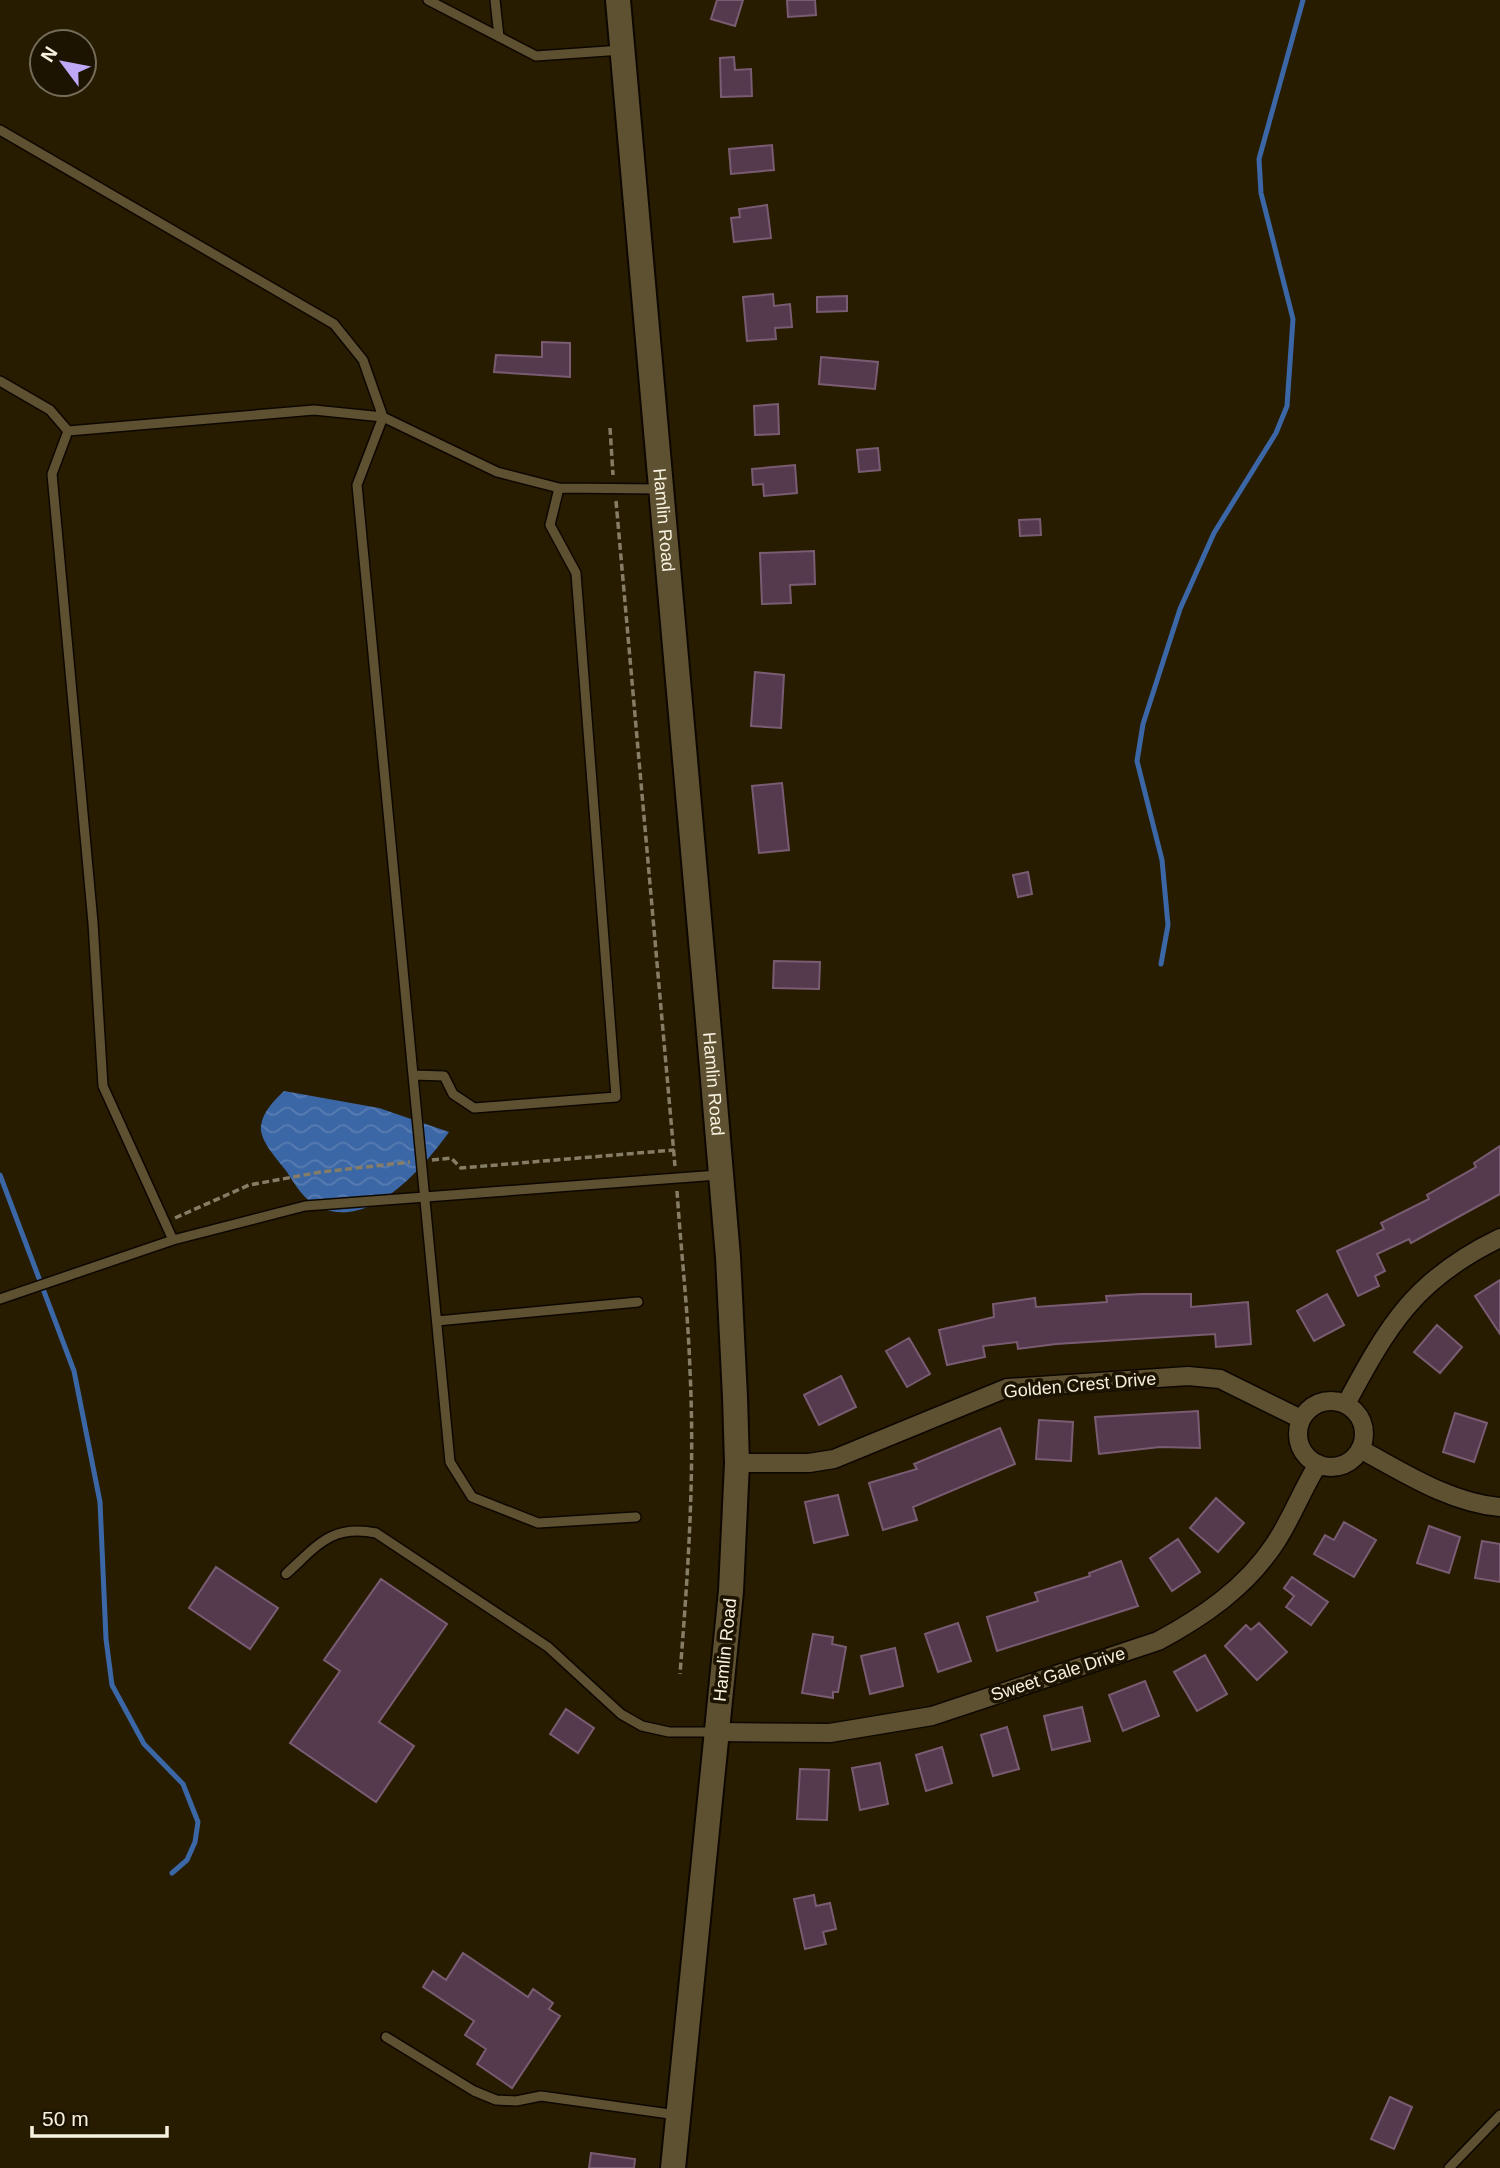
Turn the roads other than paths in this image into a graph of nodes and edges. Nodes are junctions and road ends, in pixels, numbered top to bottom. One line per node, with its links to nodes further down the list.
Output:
1 (428, 0): 4 (lane)
2 (495, 0): 4 (lane)
3 (618, 0): 5 (street, Hamlin Road)
4 (499, 37): 5 (lane)
5 (623, 50): 11 (street, Hamlin Road)
6 (0, 130): 8 (lane)
7 (0, 382): 9 (lane)
8 (383, 417): 9 (lane); 10 (lane); 12 (lane)
9 (68, 431): 16 (lane)
10 (559, 488): 11 (lane); 12 (lane)
11 (660, 489): 13 (street, Hamlin Road)
12 (413, 1075): 14 (lane)
13 (720, 1175): 14 (lane); 23 (street, Hamlin Road)
14 (425, 1195): 16 (lane); 19 (lane)
15 (1500, 1238): 20 (street)
16 (173, 1240): 17 (lane)
17 (0, 1299)
18 (638, 1302): 19 (lane)
19 (437, 1321): 26 (lane)
20 (1346, 1404): 21 (street); 22 (street)
21 (1301, 1419): 23 (street, Golden Crest Drive); 24 (street)
22 (1360, 1449): 24 (street); 25 (street)
23 (737, 1463): 28 (street, Hamlin Road)
24 (1318, 1464): 28 (street, Sweet Gale Drive)
25 (1500, 1507)
26 (636, 1517)
27 (286, 1574): 28 (lane)
28 (717, 1732): 31 (street, Hamlin Road)
29 (386, 2037): 31 (lane)
30 (1500, 2115): 33 (lane)
31 (679, 2116): 32 (street, Hamlin Road)
32 (673, 2168)
33 (1449, 2168)

